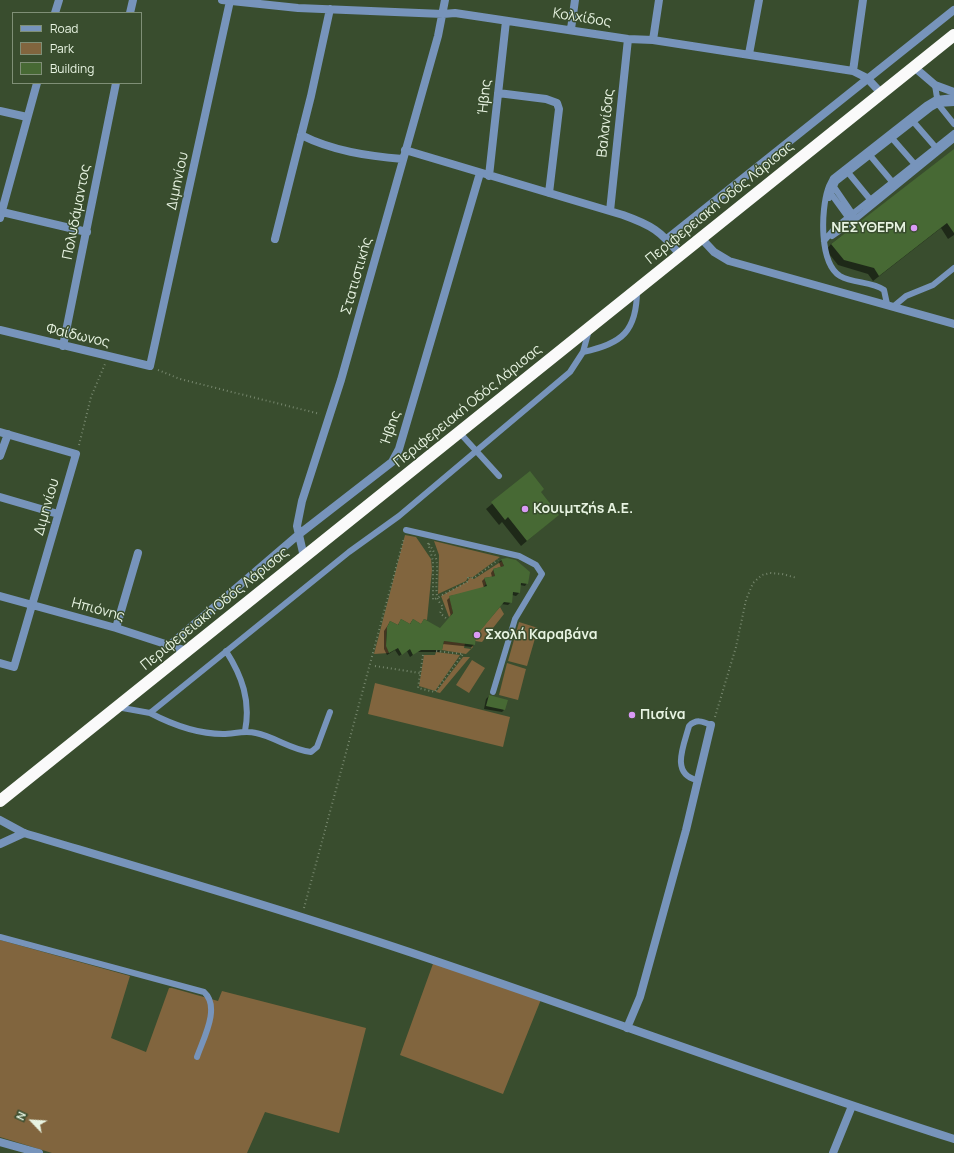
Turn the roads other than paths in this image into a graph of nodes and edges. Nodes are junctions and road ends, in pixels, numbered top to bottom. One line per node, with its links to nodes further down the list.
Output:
1 (59, 0): 12 (street)
2 (133, 0): 13 (street)
3 (445, 0): 14 (street, Στατιστικής)
4 (575, 0): 16 (street)
5 (659, 0): 19 (street)
6 (758, 0): 20 (street)
7 (863, 0): 22 (street)
8 (226, 1): 9 (street, Κολχίδος); 72 (street, Διμηνίου)
9 (298, 4): 10 (street, Κολχίδος)
10 (330, 10): 14 (street, Κολχίδος); 38 (street)
11 (954, 10): 23 (street)
12 (55, 12)
13 (130, 12)
14 (443, 14): 15 (street, Κολχίδος); 41 (street, Στατιστικής)
15 (506, 21): 16 (street, Κολχίδος); 28 (street, Ήβης)
16 (571, 29): 18 (street, Κολχίδος)
17 (954, 35): 21 (highway, Περιφερειακή Οδός Λάρισας)
18 (628, 39): 19 (street, Κολχίδος); 55 (street, Βαλανίδας)
19 (653, 40): 20 (street, Κολχίδος)
20 (749, 54): 22 (street, Κολχίδος)
21 (914, 67): 26 (street); 29 (highway, Περιφερειακή Οδός Λάρισας)
22 (853, 71): 23 (street, Κολχίδος)
23 (867, 78): 29 (street, Κολχίδος); 59 (street)
24 (36, 84): 34 (street)
25 (116, 84): 58 (street, Πολυδάμαντος)
26 (935, 85): 27 (street); 31 (lane)
27 (954, 92)
28 (498, 93): 48 (street, Ήβης); 53 (street)
29 (881, 93): 60 (highway, Περιφερειακή Οδός Λάρισας)
30 (954, 97): 31 (lane)
31 (937, 101): 32 (lane); 35 (lane); 36 (lane)
32 (954, 103)
33 (0, 111): 34 (street)
34 (27, 117): 51 (street)
35 (912, 120): 39 (lane); 42 (lane)
36 (954, 124)
37 (954, 133): 42 (lane)
38 (301, 135): 44 (street); 61 (street)
39 (891, 137): 43 (lane); 45 (lane)
40 (954, 139): 42 (lane)
41 (405, 150): 44 (street, Στατιστικής); 47 (street)
42 (937, 150): 45 (lane)
43 (868, 154): 46 (lane); 50 (lane)
44 (403, 159): 81 (street, Στατιστικής)
45 (917, 166): 50 (lane)
46 (846, 171): 52 (lane); 54 (lane)
47 (480, 173): 48 (street); 81 (street, Ήβης)
48 (489, 176): 53 (street)
49 (0, 184): 51 (street)
50 (894, 185): 54 (lane)
51 (9, 186): 56 (street)
52 (831, 188): 57 (lane); 62 (lane)
53 (549, 193): 55 (street)
54 (873, 202): 57 (lane)
55 (610, 211): 59 (street)
56 (1, 215): 58 (street)
57 (852, 218): 62 (lane)
58 (86, 232): 70 (street, Πολυδάμαντος)
59 (667, 238): 63 (street)
60 (702, 238): 63 (highway, Περιφερειακή Οδός Λάρισας); 66 (street)
61 (275, 239)
62 (824, 241): 66 (lane)
63 (680, 255): 65 (highway, Περιφερειακή Οδός Λάρισας)
64 (954, 268): 66 (lane)
65 (637, 289): 68 (highway, Περιφερειακή Οδός Λάρισας); 71 (lane)
66 (891, 305): 67 (street)
67 (954, 324)
68 (590, 328): 71 (lane); 73 (highway, Περιφερειακή Οδός Λάρισας)
69 (0, 330): 70 (street, Φαίδωνος)
70 (63, 346): 72 (street, Φαίδωνος)
71 (582, 352): 75 (lane)
72 (150, 366)
73 (459, 432): 75 (lane); 83 (highway, Περιφερειακή Οδός Λάρισας)
74 (4, 433): 76 (street); 79 (street, Διμηνίου)
75 (476, 451): 77 (lane); 89 (lane)
76 (0, 456)
77 (499, 476)
78 (0, 497): 79 (street)
79 (58, 514): 85 (street, Διμηνίου)
80 (406, 530): 91 (lane)
81 (298, 535): 83 (street, Στατιστικής); 87 (street, Ήβης)
82 (138, 552): 86 (street)
83 (304, 557): 88 (highway, Περιφερειακή Οδός Λάρισας)
84 (0, 596): 85 (street, Ηπιόνης)
85 (32, 606): 86 (street, Ηπιόνης); 90 (street, Διμηνίου)
86 (116, 628): 87 (street, Ηπιόνης)
87 (170, 644): 88 (street, Ηπιόνης)
88 (187, 651): 92 (highway, Περιφερειακή Οδός Λάρισας)
89 (226, 651): 93 (lane); 96 (lane)
90 (0, 663)
91 (493, 692)
92 (117, 707): 93 (lane); 98 (highway, Περιφερειακή Οδός Λάρισας)
93 (150, 712): 96 (lane)
94 (330, 712): 96 (lane)
95 (711, 725): 97 (street); 97 (lane)
96 (245, 731)
97 (697, 780): 103 (street)
98 (0, 801)
99 (0, 820): 100 (street)
100 (24, 833): 101 (street); 103 (street)
101 (0, 844)
102 (0, 937): 104 (lane)
103 (627, 1028): 105 (street)
104 (197, 1057)
105 (852, 1106): 106 (street); 109 (street)
106 (954, 1139)
107 (0, 1142): 108 (street)
108 (39, 1153)
109 (833, 1153)

